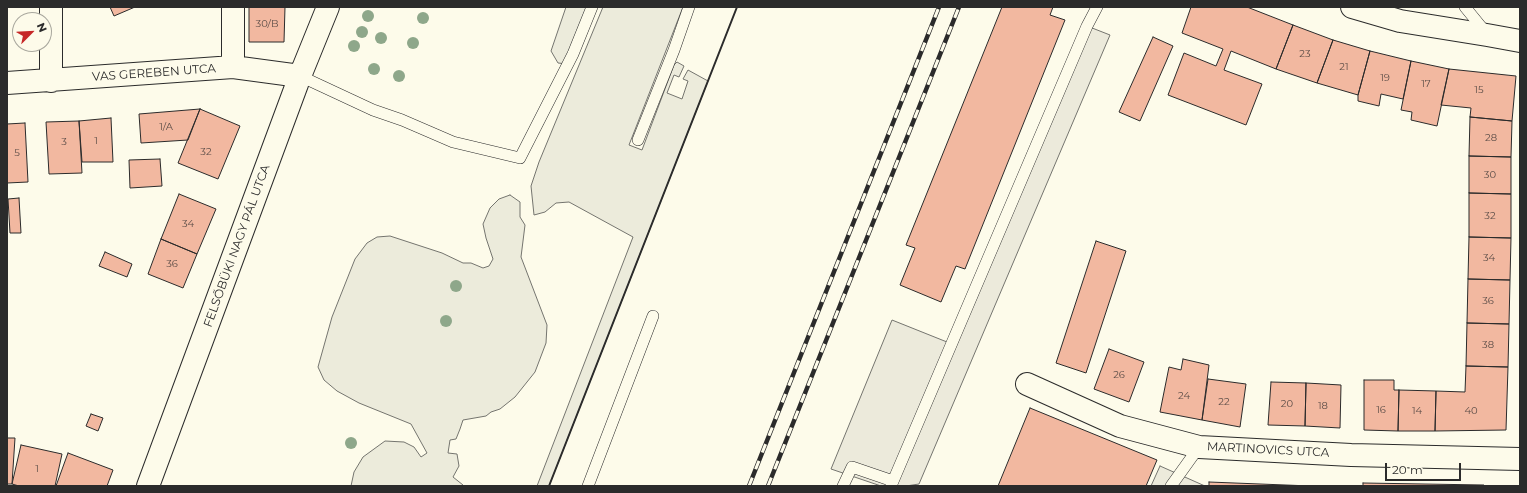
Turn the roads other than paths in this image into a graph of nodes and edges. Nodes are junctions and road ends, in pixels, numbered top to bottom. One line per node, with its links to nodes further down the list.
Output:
1 (51, 7): 13 (street)
2 (233, 7): 11 (street)
3 (328, 7): 12 (street, FELSŐBÜKI NAGY PÁL UTCA)
4 (592, 7): 12 (lane)
5 (689, 7): 15 (lane)
6 (1097, 7): 20 (lane)
7 (1352, 7): 9 (street)
8 (1465, 7): 9 (lane)
9 (1487, 35): 10 (street)
10 (1520, 41)
11 (233, 67): 12 (street, VAS GEREBEN UTCA); 13 (street, VAS GEREBEN UTCA)
12 (300, 76): 21 (street, FELSŐBÜKI NAGY PÁL UTCA)
13 (51, 81): 14 (street, VAS GEREBEN UTCA)
14 (7, 83)
15 (638, 140)
16 (653, 316): 22 (lane)
17 (1027, 384): 18 (street, MARTINOVICS UTCA)
18 (1199, 447): 19 (street, MARTINOVICS UTCA); 24 (lane)
19 (1520, 459)
20 (892, 484): 23 (lane)
21 (148, 486)
22 (588, 486)
23 (843, 486)
24 (1171, 486)

